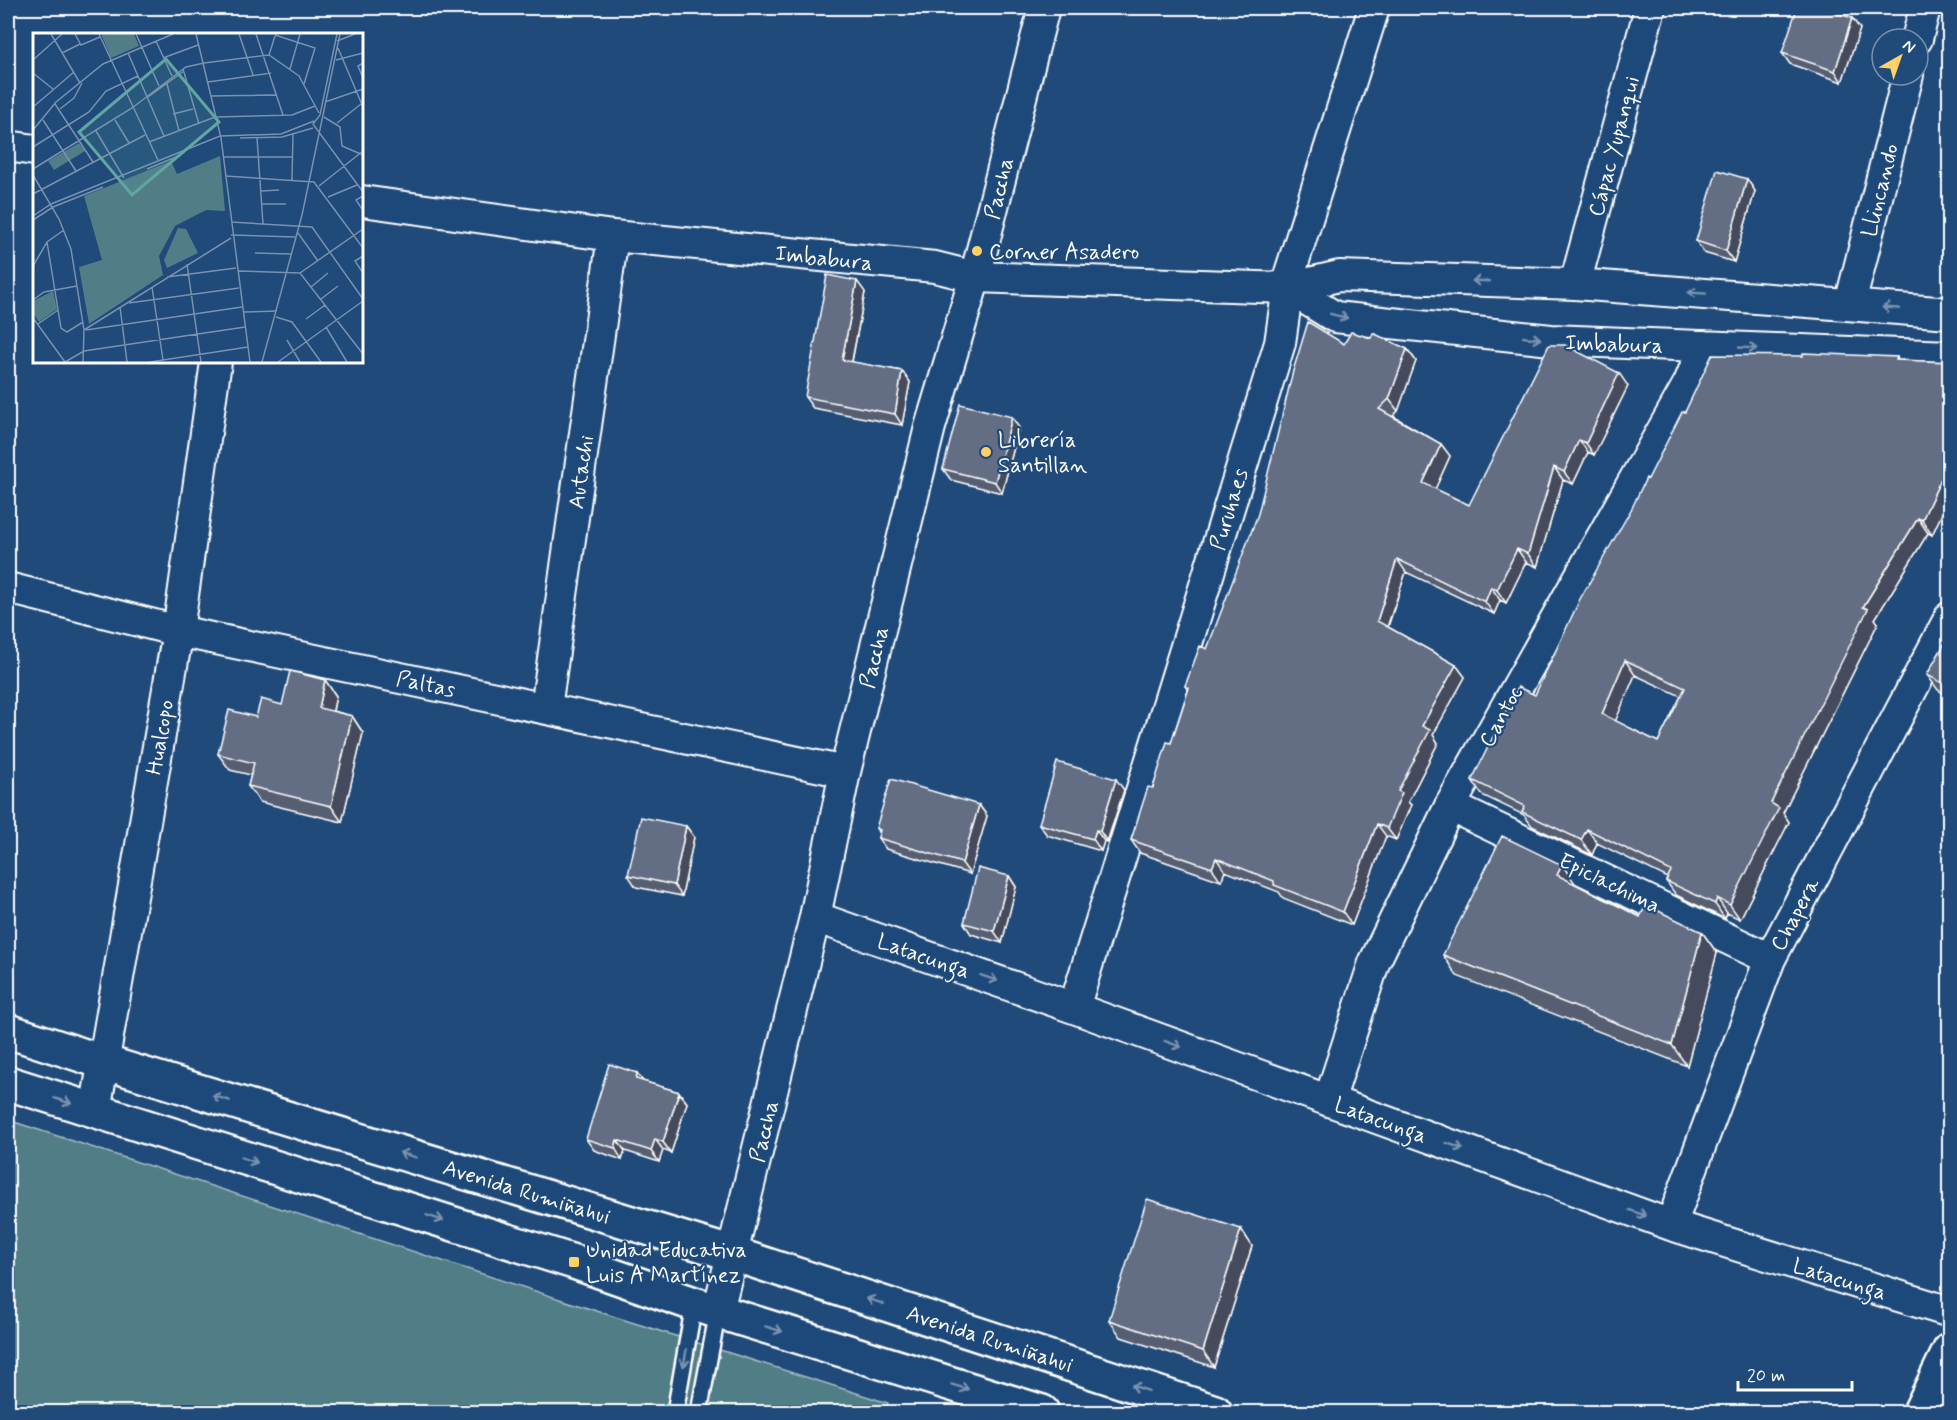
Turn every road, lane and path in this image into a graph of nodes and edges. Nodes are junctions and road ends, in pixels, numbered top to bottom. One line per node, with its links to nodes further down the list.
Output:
1 (1044, 8): 11 (street, Paccha)
2 (1374, 8): 13 (street, Puruhaes)
3 (1650, 8): 12 (street, Cápac Yupanqui)
4 (1925, 8): 5 (street)
5 (1920, 27)
6 (1905, 87): 14 (street, Llincando)
7 (8, 146): 8 (street)
8 (33, 150)
9 (363, 201): 10 (street, Imbabura)
10 (613, 236): 11 (street, Imbabura); 22 (street, Autachi)
11 (975, 277): 13 (street, Imbabura); 23 (street, Paccha)
12 (1575, 284): 13 (street, Imbabura, one-way to 13); 14 (street, Imbabura, one-way to 12)
13 (1288, 288): 16 (street, Imbabura, one-way to 16); 27 (street, Puruhaes)
14 (1850, 304): 15 (street, Imbabura, one-way to 14)
15 (1950, 313)
16 (1704, 346): 17 (street, Imbabura, one-way to 17); 24 (street, Cantoc)
17 (1950, 356)
18 (216, 363): 21 (street, Hualcopo)
19 (8, 588): 21 (street, Paltas)
20 (1950, 617): 26 (street, Chapera)
21 (178, 631): 22 (street, Paltas); 29 (street, Hualcopo)
22 (546, 708): 23 (street, Paltas)
23 (845, 772): 25 (street, Paccha)
24 (1450, 806): 26 (street, Epiclachima); 31 (street, Cantoc)
25 (815, 917): 27 (street, Latacunga, one-way to 27); 34 (street, Paccha)
26 (1770, 959): 33 (street, Chapera)
27 (1074, 1008): 31 (street, Latacunga, one-way to 31)
28 (8, 1030): 29 (main road, Avenida Rumiñahui)
29 (103, 1062): 32 (street, Hualcopo); 34 (main road, Avenida Rumiñahui, one-way to 29)
30 (8, 1083): 32 (main road, one-way to 32)
31 (1329, 1101): 33 (street, Latacunga, one-way to 33)
32 (95, 1111): 35 (main road, one-way to 35)
33 (1671, 1225): 36 (street, Latacunga)
34 (733, 1254): 35 (street, Paccha); 41 (main road, Avenida Rumiñahui, one-way to 34)
35 (706, 1307): 38 (lane, one-way to 38); 39 (lane); 40 (main road, one-way to 40)
36 (1950, 1312)
37 (1950, 1350): 42 (main road)
38 (675, 1413)
39 (699, 1413)
40 (1042, 1413)
41 (1215, 1413)
42 (1920, 1413)

